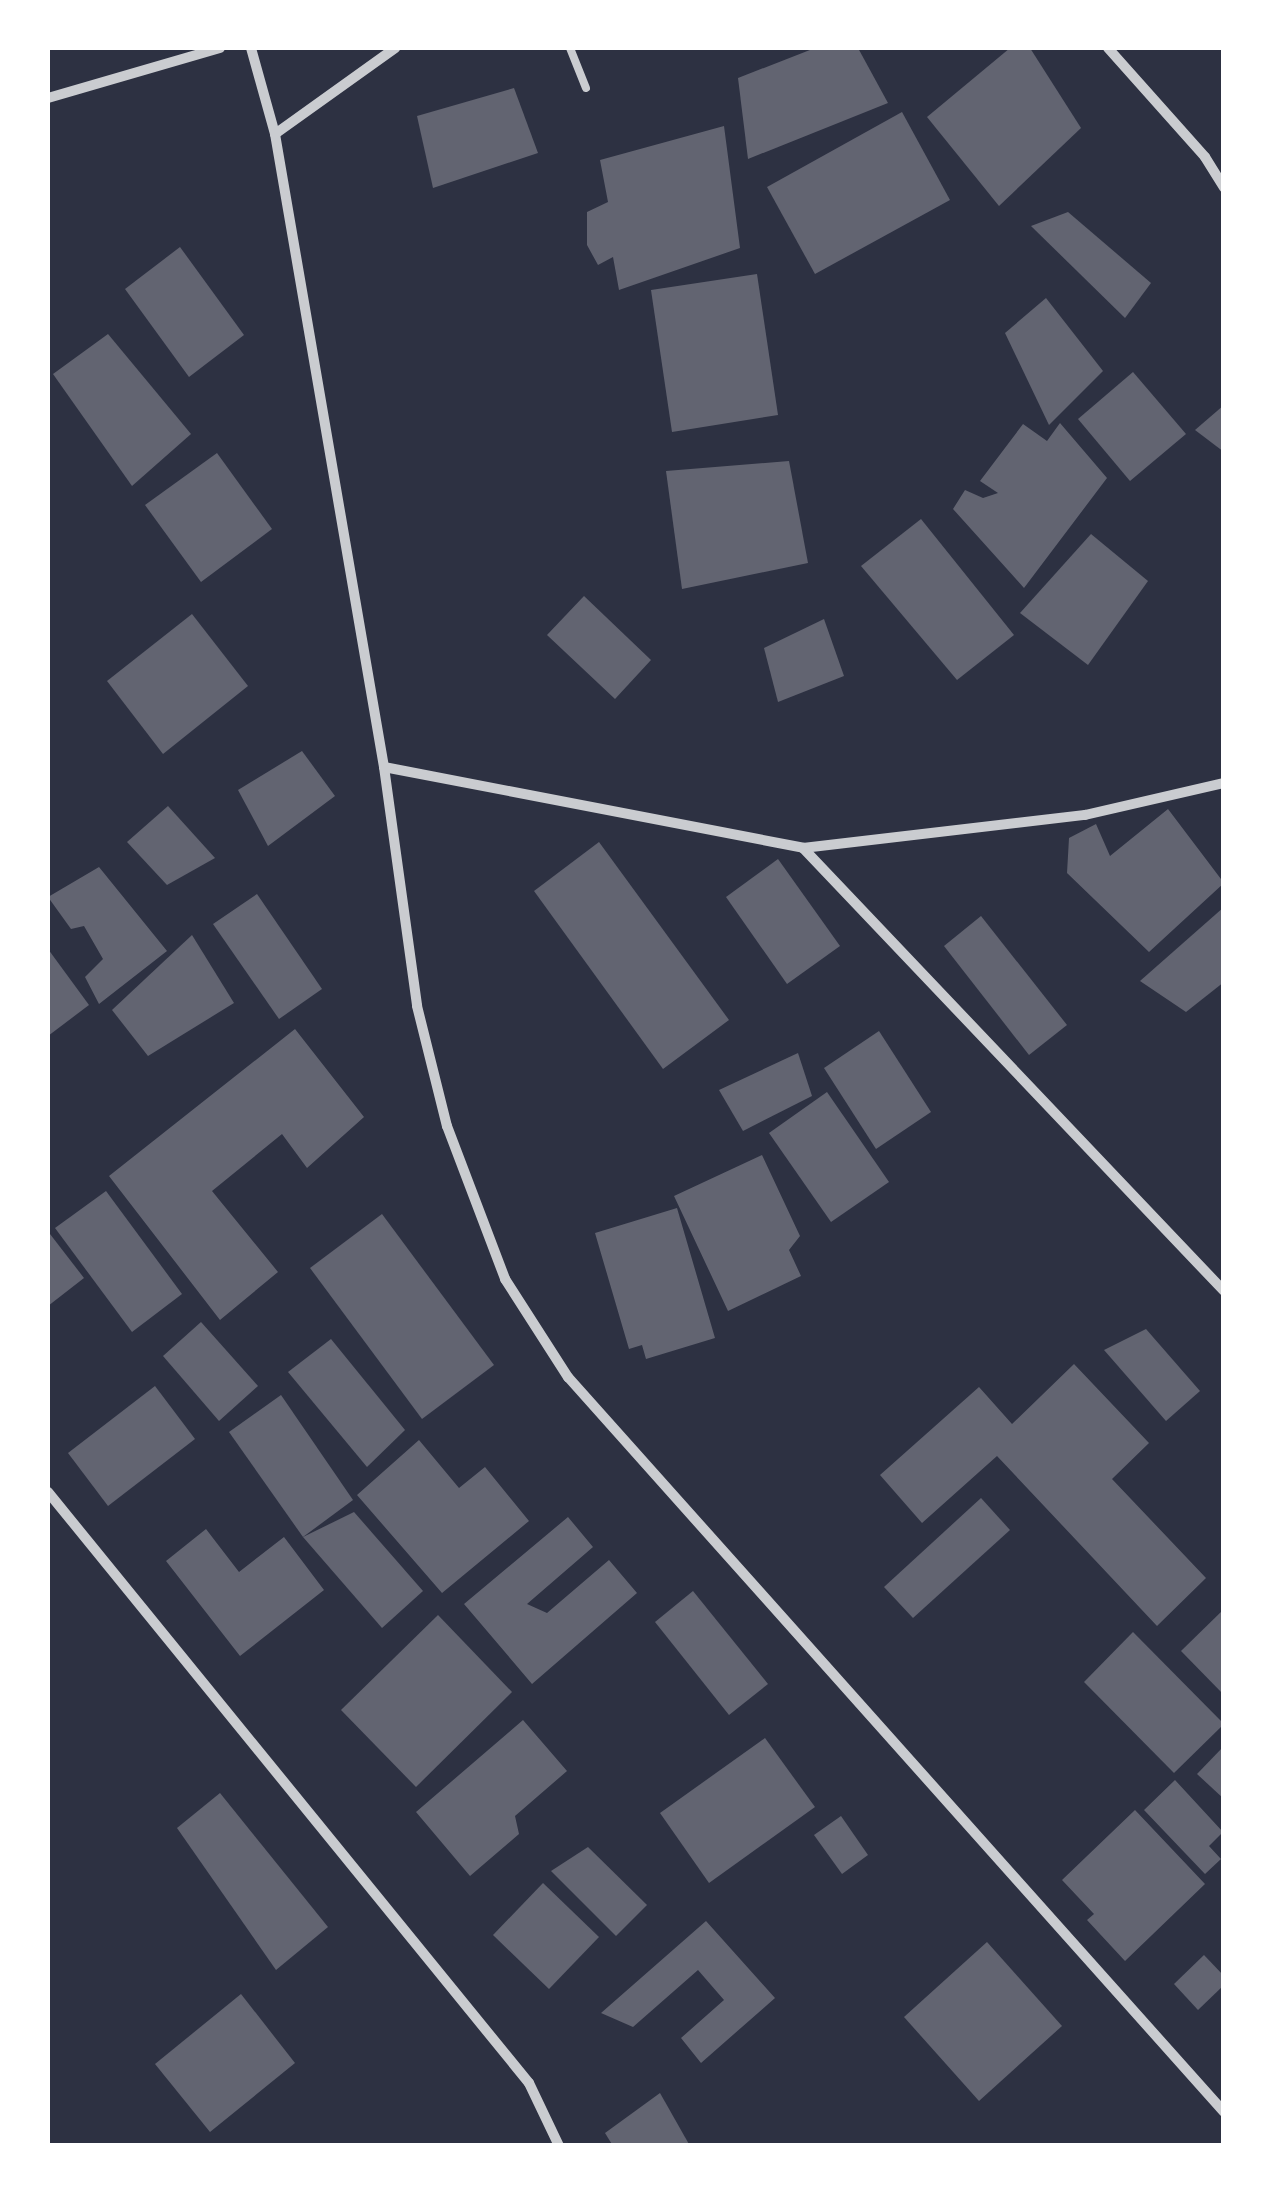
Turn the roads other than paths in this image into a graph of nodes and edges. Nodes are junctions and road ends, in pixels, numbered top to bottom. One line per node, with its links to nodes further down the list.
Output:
1 (220, 48): 7 (street)
2 (250, 48): 8 (street)
3 (395, 48): 8 (street)
4 (570, 48): 6 (lane)
5 (1108, 48): 9 (street)
6 (586, 88)
7 (48, 98)
8 (275, 134): 10 (street)
9 (1222, 184)
10 (384, 767): 12 (street); 15 (street)
11 (1224, 783): 12 (street)
12 (803, 848): 13 (street)
13 (1224, 1291)
14 (48, 1492): 16 (street)
15 (1224, 2112)
16 (559, 2146)

